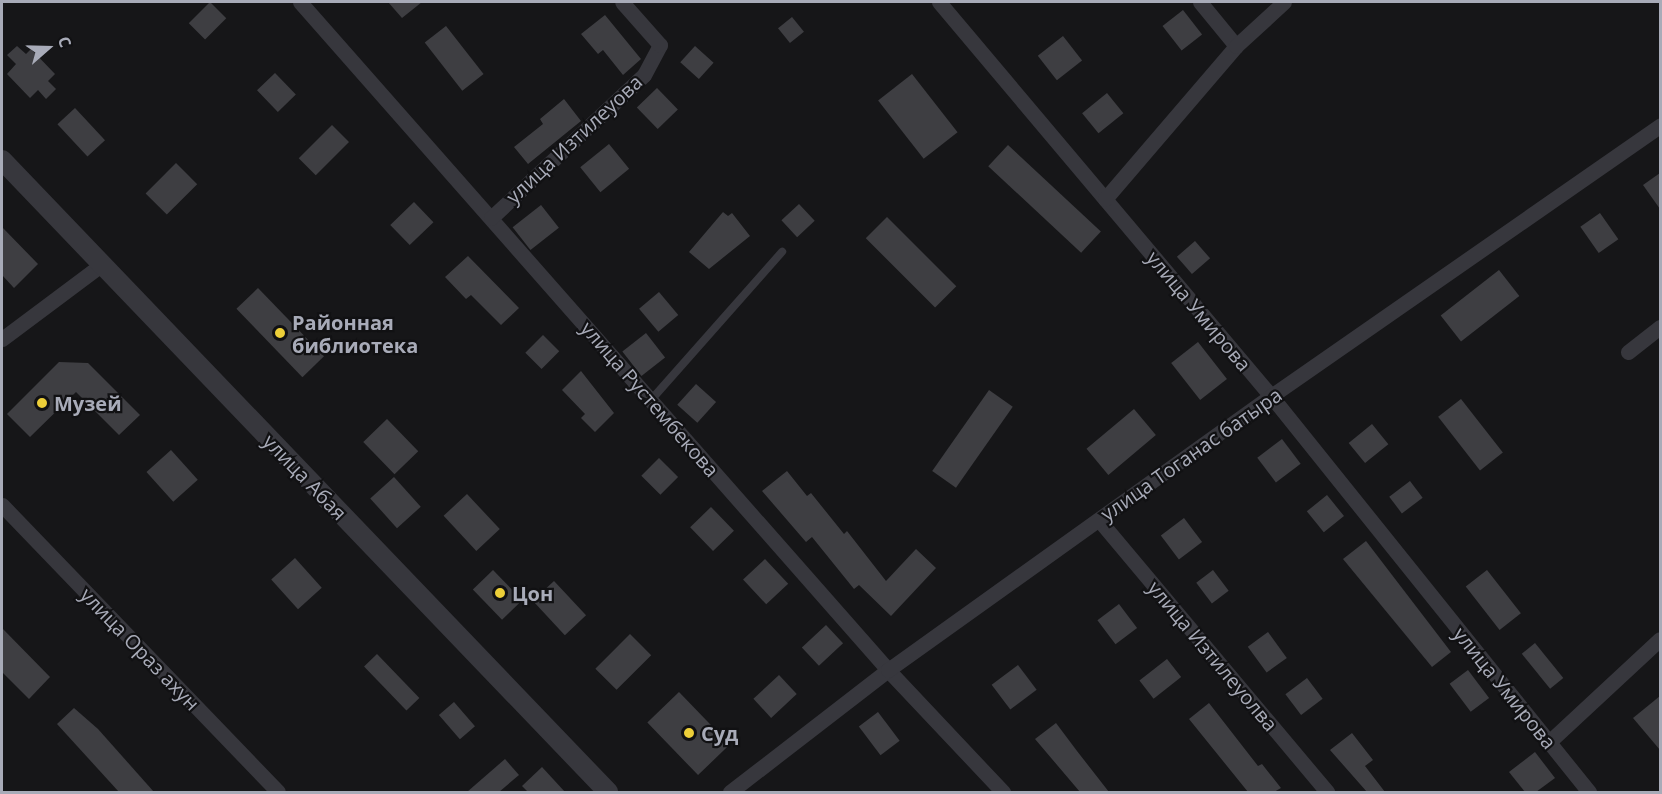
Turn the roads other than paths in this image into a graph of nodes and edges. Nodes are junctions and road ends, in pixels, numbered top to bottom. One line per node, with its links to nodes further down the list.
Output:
1 (300, 2): 10 (street, улица Рустембекова)
2 (622, 2): 10 (street, улица Изтилеуова)
3 (939, 2): 9 (street, улица Умирова)
4 (1200, 2): 6 (street)
5 (1284, 2): 6 (street)
6 (1236, 46): 9 (street)
7 (1660, 126): 16 (street, улица Тоганас батыра)
8 (2, 160): 12 (street, улица Абая)
9 (1105, 200): 16 (street, улица Умирова)
10 (491, 218): 17 (street, улица Рустембекова)
11 (782, 252): 17 (lane)
12 (101, 265): 14 (street); 25 (street, улица Абая)
13 (1660, 327): 15 (street)
14 (2, 339)
15 (1628, 352)
16 (1271, 396): 19 (street, улица Тоганас батыра); 22 (street, улица Умирова)
17 (651, 400): 21 (street, улица Рустембекова)
18 (2, 505): 24 (street, улица Ораз ахун)
19 (1099, 520): 21 (street, улица Тоганас батыра); 28 (street, улица Изтилеуолва)
20 (1660, 639): 22 (street)
21 (888, 670): 26 (street, улица Тоганас батыра); 27 (street, улица Рустембекова)
22 (1549, 742): 23 (street, улица Умирова)
23 (1583, 790)
24 (278, 792)
25 (608, 792)
26 (730, 792)
27 (1003, 792)
28 (1327, 792)

